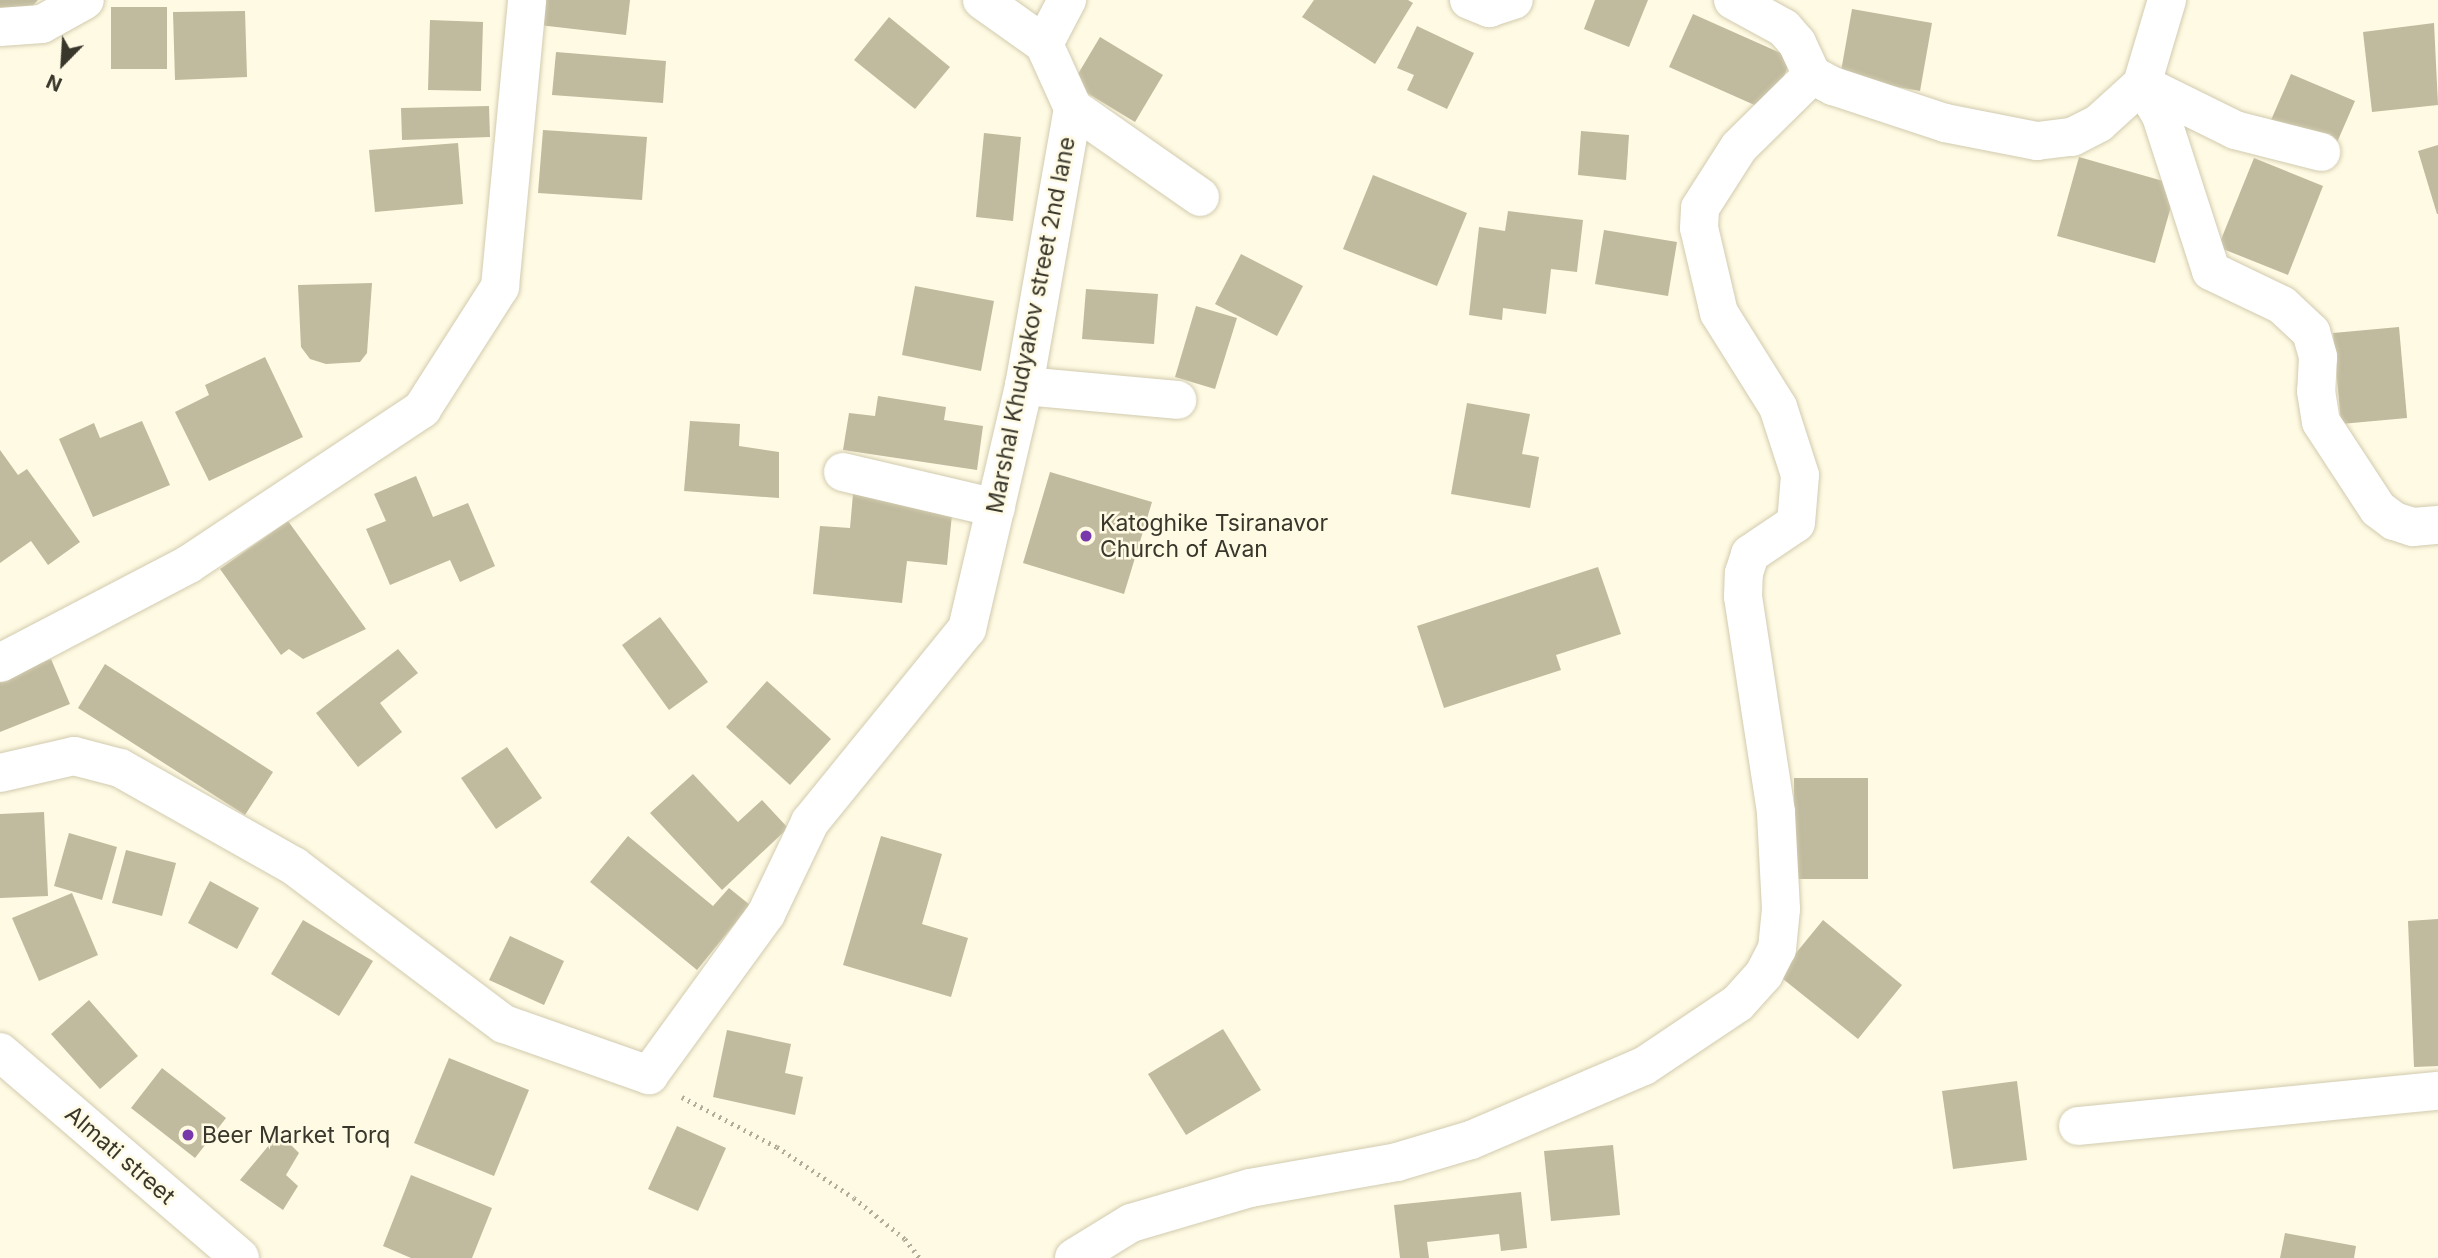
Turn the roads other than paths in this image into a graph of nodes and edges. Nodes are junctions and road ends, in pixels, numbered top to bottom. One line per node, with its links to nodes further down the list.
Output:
1 (85, 0): 9 (street)
2 (527, 0): 21 (street)
3 (982, 0): 10 (street)
4 (1067, 0): 10 (street)
5 (1469, 0): 6 (street)
6 (1514, 0)
7 (1733, 0): 11 (street)
8 (2167, 0): 12 (street)
9 (0, 27)
10 (1044, 44): 13 (street, Marshal Khudyakov street 2nd lane)
11 (1812, 75): 12 (street); 27 (street)
12 (2142, 84): 14 (street); 20 (street)
13 (1073, 108): 15 (street); 16 (street, Marshal Khudyakov street 2nd lane)
14 (2320, 152)
15 (1200, 197)
16 (1024, 386): 17 (street); 19 (street, Marshal Khudyakov street 2nd lane)
17 (1177, 400)
18 (843, 472): 19 (street)
19 (996, 508): 22 (street, Marshal Khudyakov street 2nd lane)
20 (2438, 526)
21 (0, 663)
22 (0, 773)
23 (0, 1052): 26 (street, Almati street)
24 (2438, 1091): 25 (street)
25 (2078, 1125)
26 (240, 1258)
27 (1074, 1258)

